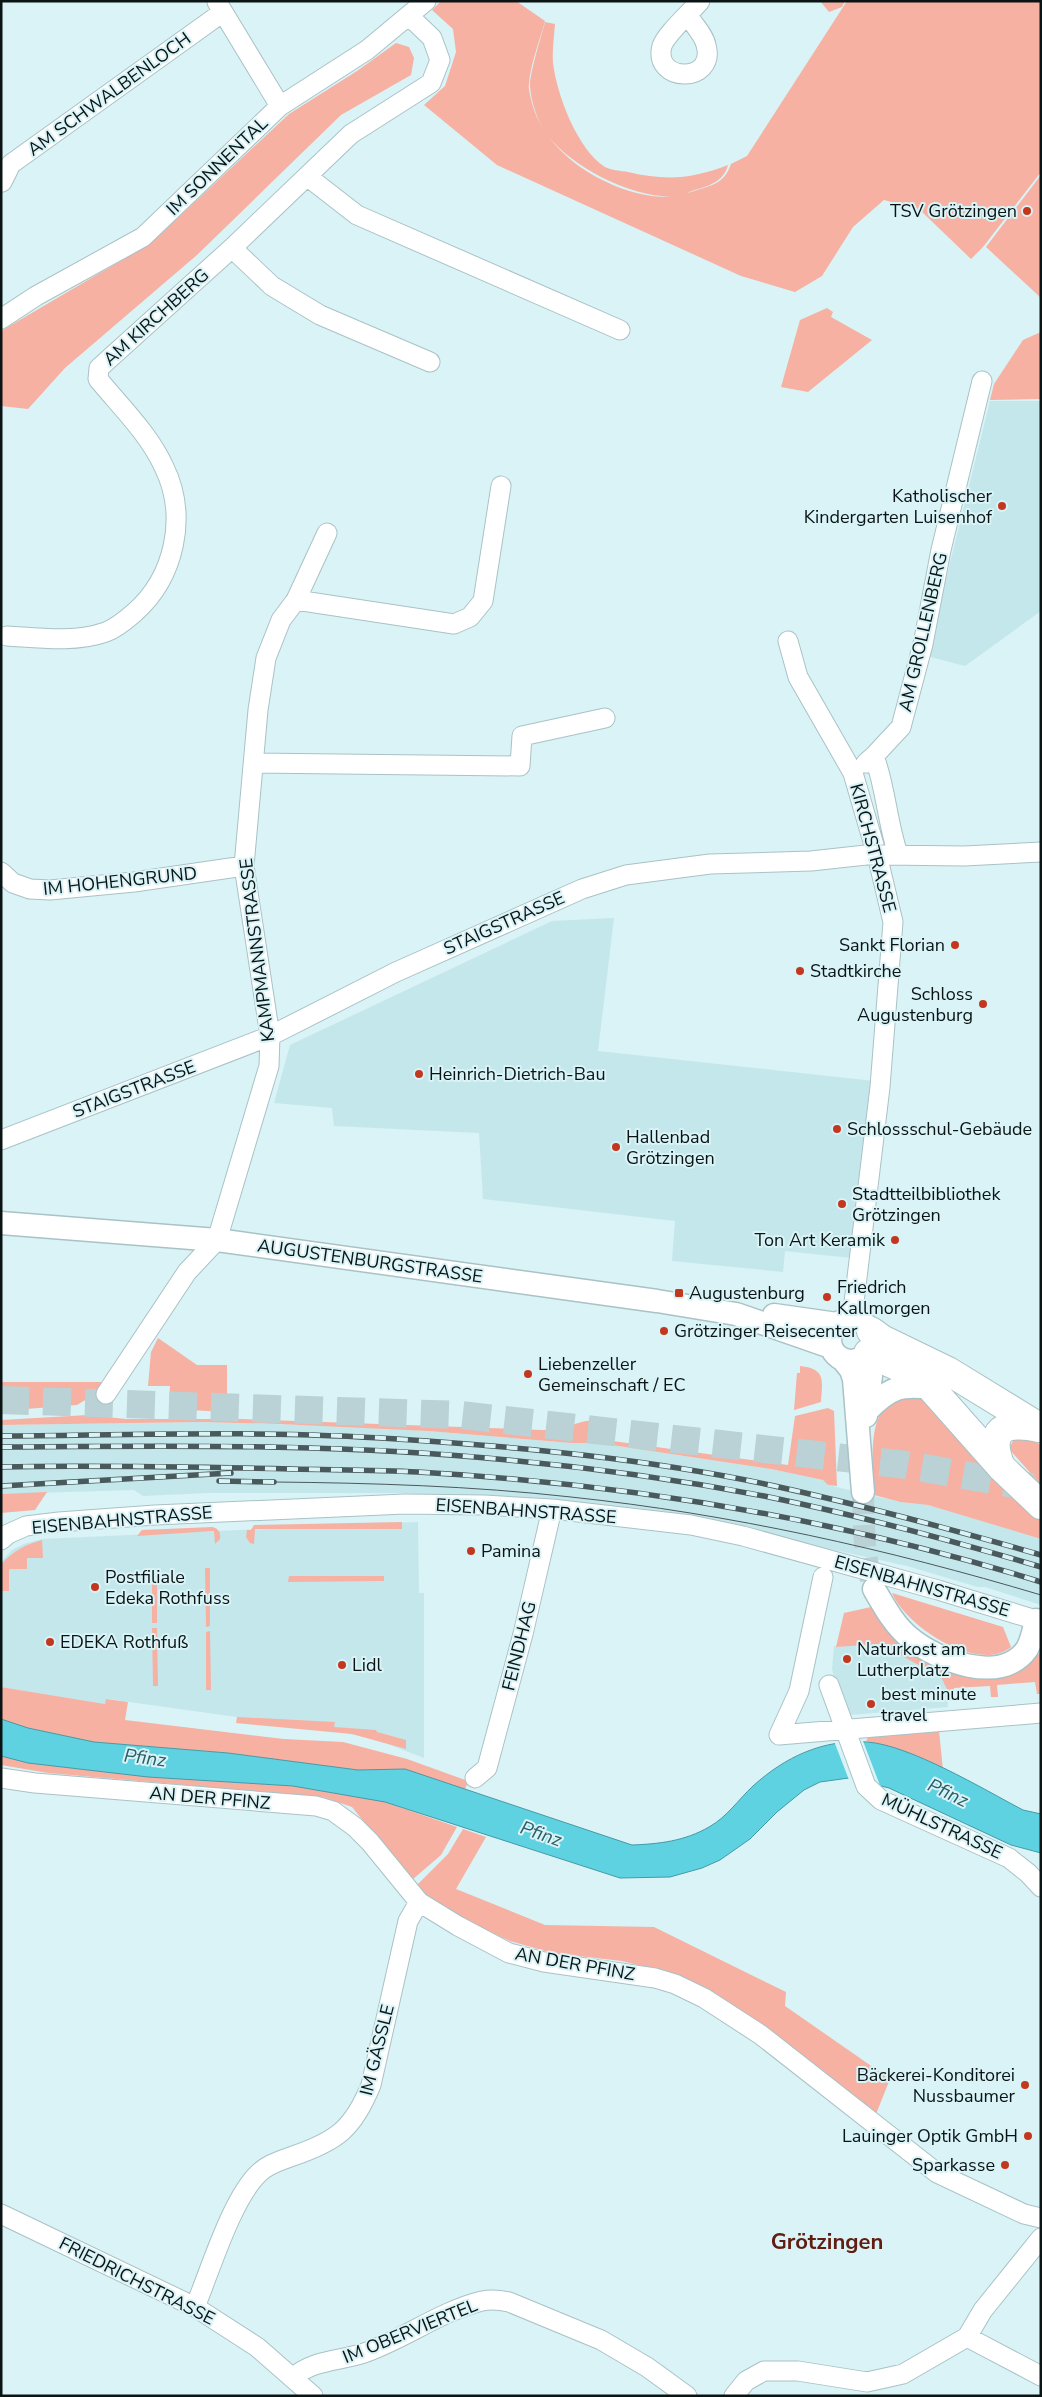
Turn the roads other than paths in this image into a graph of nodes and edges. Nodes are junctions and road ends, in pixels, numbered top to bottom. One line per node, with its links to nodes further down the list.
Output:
1 (426, 1): 3 (street, IM SONNENTAL)
2 (220, 6): 4 (street, AM SCHWALBENLOCH); 6 (street, AM SCHWALBENLOCH)
3 (409, 16): 4 (street, IM SONNENTAL); 5 (street, AM KIRCHBERG)
4 (280, 106): 8 (street, IM SONNENTAL)
5 (308, 176): 7 (street, AM KIRCHBERG); 9 (street)
6 (2, 182)
7 (232, 248): 10 (street); 15 (street, AM KIRCHBERG)
8 (1, 318)
9 (620, 330)
10 (430, 362)
11 (982, 381): 18 (street, AM GROLLENBERG)
12 (501, 486): 14 (street)
13 (327, 533): 14 (street, KAMPMANNSTRASSE)
14 (296, 600): 19 (street, KAMPMANNSTRASSE)
15 (8, 636)
16 (788, 641): 20 (street)
17 (605, 718): 19 (street)
18 (874, 756): 20 (street, KIRCHSTRASSE); 22 (street, KIRCHSTRASSE)
19 (253, 763): 23 (street, KAMPMANNSTRASSE)
20 (853, 773): 29 (street, KIRCHSTRASSE)
21 (1041, 852): 22 (street, STAIGSTRASSE)
22 (892, 854): 25 (street, STAIGSTRASSE, bridge)
23 (244, 866): 24 (street, IM HOHENGRUND); 25 (street, KAMPMANNSTRASSE)
24 (1, 872)
25 (270, 1036): 26 (street, STAIGSTRASSE); 28 (street, KAMPMANNSTRASSE)
26 (1, 1140)
27 (1, 1224): 28 (street, AUGUSTENBURGSTRASSE)
28 (217, 1240): 29 (street, AUGUSTENBURGSTRASSE); 31 (street, KAMPMANNSTRASSE)
29 (853, 1341): 30 (highway); 32 (street, KIRCHSTRASSE); 33 (highway); 34 (street, KIRCHSTRASSE)
30 (931, 1388): 32 (street); 35 (highway)
31 (106, 1394)
32 (867, 1411): 34 (street, KIRCHSTRASSE)
33 (1041, 1428): 35 (highway)
34 (860, 1438): 36 (street, KIRCHSTRASSE)
35 (1001, 1467): 37 (highway)
36 (863, 1492)
37 (1038, 1501)
38 (552, 1509): 39 (street, EISENBAHNSTRASSE); 42 (street, EISENBAHNSTRASSE); 47 (street, FEINDHAG)
39 (1, 1540)
40 (823, 1577): 43 (street)
41 (874, 1589): 42 (street)
42 (1038, 1621)
43 (799, 1691): 45 (street, MÜHLSTRASSE); 45 (street)
44 (1041, 1713): 45 (street)
45 (846, 1735): 48 (street, MÜHLSTRASSE)
46 (1, 1778): 49 (street, AN DER PFINZ)
47 (475, 1778)
48 (1041, 1887)
49 (419, 1902): 51 (street, AN DER PFINZ); 53 (street, IM GÄSSLE)
50 (1, 2214): 53 (street, FRIEDRICHSTRASSE)
51 (1041, 2218)
52 (1041, 2238): 54 (street)
53 (195, 2307): 56 (street, FRIEDRICHSTRASSE)
54 (967, 2337): 55 (street); 59 (street)
55 (1041, 2376)
56 (293, 2378): 57 (street, FRIEDRICHSTRASSE); 58 (street, IM OBERVIERTEL)
57 (313, 2396)
58 (688, 2396)
59 (734, 2396)

